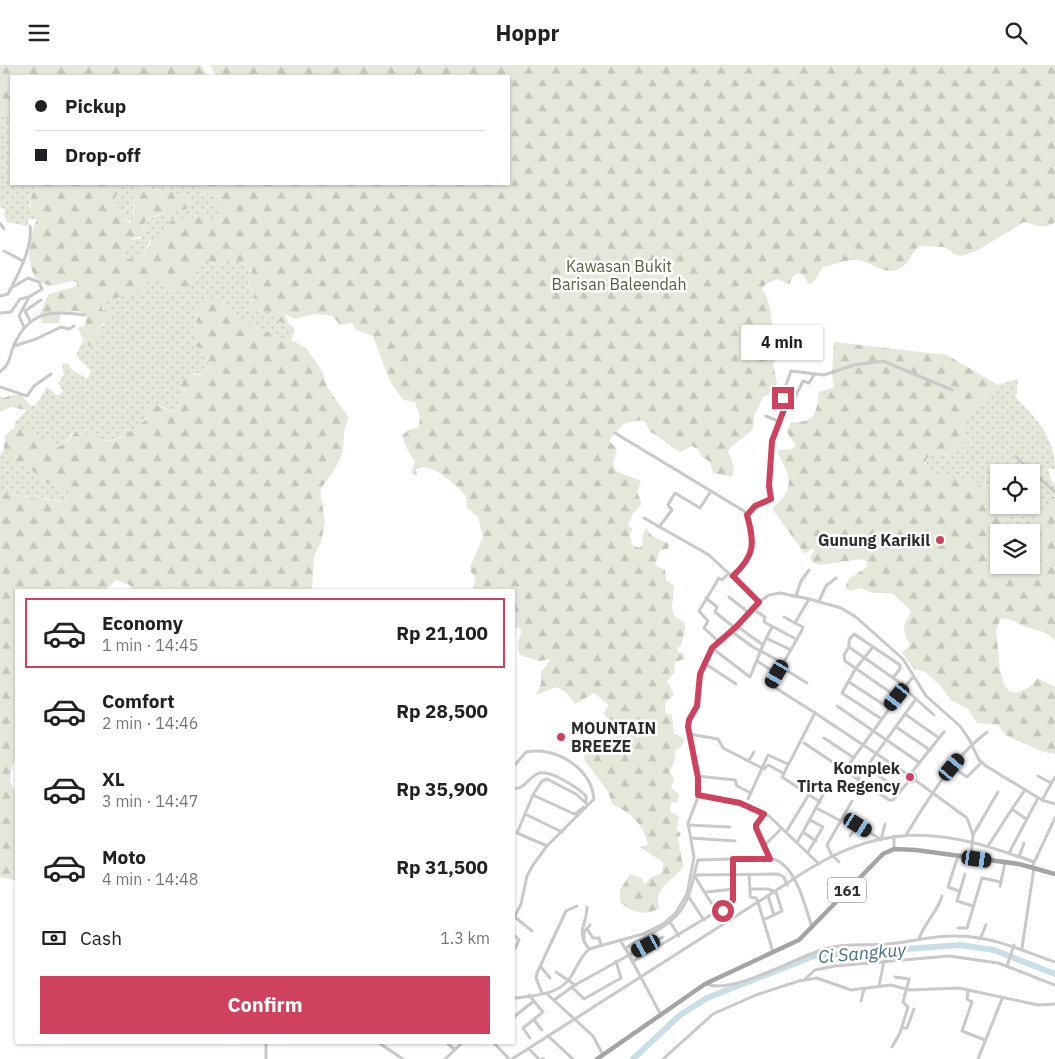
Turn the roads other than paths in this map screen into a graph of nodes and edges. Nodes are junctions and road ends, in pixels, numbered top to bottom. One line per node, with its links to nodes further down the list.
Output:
1 (0, 223): 3 (street)
2 (30, 226): 5 (street)
3 (4, 229)
4 (4, 251): 5 (street)
5 (23, 261): 6 (street)
6 (11, 288): 7 (street); 8 (street)
7 (0, 296)
8 (29, 297): 10 (street); 14 (street)
9 (41, 300): 12 (street)
10 (0, 313)
11 (85, 315): 12 (street)
12 (30, 321): 14 (street)
13 (74, 326): 15 (street)
14 (24, 327): 15 (street)
15 (14, 346): 16 (street)
16 (0, 372)
17 (51, 374): 19 (street)
18 (814, 375): 20 (street); 21 (street); 21 (street)
19 (0, 387)
20 (952, 389)
21 (788, 399): 23 (street)
22 (766, 417): 23 (street)
23 (780, 422): 28 (street)
24 (615, 433): 26 (street)
25 (1016, 457): 27 (street)
26 (711, 491): 28 (street); 30 (street)
27 (1055, 492)
28 (747, 515): 33 (street)
29 (644, 518): 30 (street)
30 (659, 527): 32 (street)
31 (809, 570): 35 (street)
32 (729, 573): 33 (street); 37 (street)
33 (733, 576): 40 (street)
34 (836, 578): 39 (street)
35 (796, 596): 38 (street); 40 (street)
36 (729, 597): 42 (street)
37 (706, 598): 46 (street); 50 (street)
38 (810, 599): 39 (street); 44 (street)
39 (819, 601): 88 (street)
40 (759, 602): 41 (street)
41 (752, 609): 42 (street); 45 (street)
42 (749, 613): 46 (street)
43 (784, 617): 44 (street)
44 (795, 623): 56 (street)
45 (772, 627): 48 (street); 49 (street)
46 (734, 628): 47 (street); 50 (street); 51 (street)
47 (751, 637): 51 (street); 52 (street)
48 (766, 638): 52 (street); 56 (street)
49 (794, 638)
50 (718, 641): 55 (street)
51 (747, 643): 57 (street)
52 (763, 645): 57 (street)
53 (850, 647): 54 (street); 58 (street); 62 (street)
54 (873, 647): 58 (street); 64 (street)
55 (712, 648): 59 (street); 60 (street)
56 (791, 650): 61 (street)
57 (761, 652): 59 (street); 61 (street)
58 (865, 657): 62 (street); 64 (street)
59 (757, 661): 63 (street)
60 (704, 663): 68 (street); 82 (street)
61 (782, 665): 63 (street); 67 (street)
62 (856, 668): 66 (street); 70 (street)
63 (777, 674): 74 (street)
64 (893, 677): 69 (street)
65 (912, 678): 69 (street)
66 (849, 682): 73 (street); 77 (street)
67 (807, 683)
68 (736, 684)
69 (905, 687): 70 (street); 71 (street)
70 (897, 697): 73 (street)
71 (916, 699): 75 (street); 76 (street)
72 (837, 706): 79 (street)
73 (889, 708): 77 (street)
74 (815, 713): 87 (street); 96 (street)
75 (905, 715): 78 (street); 84 (street)
76 (934, 715)
77 (880, 718): 79 (street)
78 (896, 727): 85 (street); 89 (street)
79 (874, 730): 85 (street); 87 (street)
80 (944, 732): 84 (street)
81 (987, 732): 88 (street)
82 (689, 734): 93 (street); 105 (street)
83 (824, 738): 92 (street)
84 (939, 738): 89 (street)
85 (887, 739): 91 (street); 95 (street)
86 (804, 743): 101 (street)
87 (863, 744): 91 (street); 92 (street)
88 (972, 744): 94 (street); 99 (street)
89 (930, 750): 95 (street)
90 (754, 751): 93 (street)
91 (876, 753): 98 (street); 104 (street)
92 (854, 758): 101 (street)
93 (749, 760): 100 (street)
94 (982, 762): 99 (street); 113 (street)
95 (920, 763): 102 (street)
96 (788, 764): 100 (street); 103 (street)
97 (515, 765): 128 (street)
98 (867, 767): 108 (street); 115 (street)
99 (952, 767): 118 (street)
100 (761, 768): 103 (street); 117 (street)
101 (844, 771): 108 (street)
102 (912, 772): 104 (street); 110 (street)
103 (783, 773): 121 (street)
104 (907, 774): 109 (street)
105 (697, 776): 117 (street); 120 (street)
106 (1038, 776): 111 (street)
107 (1055, 777): 111 (street)
108 (857, 780): 115 (street)
109 (908, 781): 110 (street); 115 (street)
110 (915, 781): 118 (street)
111 (1051, 783): 123 (street)
112 (515, 788): 126 (street)
113 (1025, 790): 123 (street); 130 (street)
114 (825, 791): 125 (street)
115 (900, 791)
116 (998, 791): 145 (street)
117 (751, 793): 122 (street)
118 (933, 794): 144 (street); 145 (street)
119 (533, 795): 126 (street); 128 (street); 131 (street)
120 (698, 795): 132 (street); 138 (street)
121 (808, 796): 125 (street); 142 (street)
122 (748, 799)
123 (1040, 799): 127 (street); 134 (street)
124 (852, 801): 136 (street)
125 (820, 802): 129 (street)
126 (586, 803): 128 (street)
127 (1055, 804)
128 (585, 808): 141 (street)
129 (816, 808): 135 (street); 136 (street)
130 (1012, 809): 134 (street); 157 (street)
131 (525, 814): 141 (street); 156 (street)
132 (764, 814): 140 (street); 155 (street)
133 (1055, 818): 170 (street)
134 (1026, 819): 160 (street)
135 (810, 820): 143 (street); 151 (street)
136 (841, 821): 161 (street)
137 (885, 824): 149 (street)
138 (688, 825): 139 (street); 148 (street)
139 (730, 827)
140 (782, 828): 142 (street); 155 (street)
141 (562, 832): 156 (street)
142 (786, 832): 153 (street)
143 (803, 832): 151 (street); 153 (street)
144 (906, 835): 147 (street); 152 (street)
145 (973, 835): 152 (street)
146 (850, 836): 149 (street)
147 (894, 836): 149 (street); 158 (street)
148 (691, 838): 150 (street); 208 (street)
149 (880, 839): 161 (street)
150 (735, 841)
151 (816, 841): 159 (street)
152 (972, 841): 157 (street); 164 (street)
153 (797, 842): 159 (street)
154 (1024, 843): 163 (street)
155 (764, 845): 166 (street)
156 (547, 846): 192 (street)
157 (987, 846): 160 (street)
158 (894, 849): 162 (main road); 201 (main road, 161)
159 (808, 852): 169 (street)
160 (1008, 853): 163 (street)
161 (832, 856): 167 (street); 169 (street)
162 (958, 856): 164 (main road); 180 (street)
163 (1018, 856): 170 (street)
164 (971, 858): 168 (main road)
165 (733, 859): 166 (street); 174 (street); 175 (street)
166 (770, 859): 176 (street)
167 (839, 862)
168 (1005, 863): 170 (main road); 188 (street)
169 (819, 864): 176 (street)
170 (1033, 865): 173 (main road); 217 (street)
171 (965, 873): 180 (street)
172 (750, 874): 174 (street); 177 (street); 179 (street)
173 (1055, 874)
174 (734, 875): 175 (street); 178 (street)
175 (695, 876): 181 (street); 183 (street)
176 (795, 879): 177 (street); 201 (street)
177 (786, 884): 182 (street)
178 (734, 889): 181 (street); 190 (street)
179 (750, 889): 182 (street); 186 (street)
180 (959, 891): 188 (street)
181 (706, 892): 191 (street)
182 (776, 892): 184 (street); 193 (street)
183 (688, 896): 195 (street); 198 (street)
184 (768, 896): 186 (street); 193 (street)
185 (942, 896): 209 (street)
186 (758, 902): 196 (street); 197 (street)
187 (577, 906): 225 (street)
188 (973, 906): 202 (street)
189 (587, 907): 211 (street)
190 (722, 909): 191 (street); 196 (street)
191 (717, 912): 195 (street)
192 (515, 915)
193 (774, 915): 197 (street)
194 (515, 918): 204 (street)
195 (704, 920): 206 (street)
196 (731, 920): 227 (street)
197 (763, 920): 218 (street)
198 (670, 923): 206 (street); 214 (street)
199 (590, 925): 203 (street)
200 (986, 925): 210 (street)
201 (812, 927): 218 (main road, 161)
202 (958, 928)
203 (587, 929): 211 (street); 212 (street)
204 (532, 931)
205 (515, 936): 215 (street)
206 (679, 936): 222 (street)
207 (663, 937): 219 (street)
208 (620, 939): 212 (street); 214 (street)
209 (919, 939): 210 (street); 232 (street)
210 (980, 939): 213 (street)
211 (584, 942): 216 (street)
212 (601, 944): 216 (street)
213 (1013, 946): 217 (street); 224 (street)
214 (626, 948): 219 (street)
215 (515, 949)
216 (589, 949): 230 (street)
217 (1022, 949): 223 (street)
218 (773, 952): 232 (main road, 161)
219 (629, 955): 220 (street); 222 (street)
220 (616, 961): 234 (street); 234 (street)
221 (884, 961): 224 (street); 231 (street); 235 (street)
222 (632, 962): 227 (street)
223 (1055, 963)
224 (1007, 965): 233 (street)
225 (541, 967): 229 (street); 239 (street)
226 (556, 972): 230 (street)
227 (640, 977): 249 (street); 251 (street)
228 (895, 977): 237 (street)
229 (550, 978)
230 (569, 979): 234 (street); 240 (street)
231 (804, 980): 236 (street); 274 (street)
232 (705, 984): 249 (main road, 161)
233 (1055, 985)
234 (573, 986): 244 (street)
235 (878, 986): 236 (street); 237 (street)
236 (864, 989): 246 (street)
237 (907, 990): 238 (street); 253 (street)
238 (968, 991): 243 (street); 257 (street)
239 (542, 993): 240 (street); 241 (street)
240 (547, 994): 244 (street)
241 (529, 995): 242 (street); 245 (street)
242 (515, 997)
243 (1002, 999): 247 (street); 257 (street)
244 (554, 1000): 251 (street)
245 (534, 1001): 250 (street); 252 (street)
246 (861, 1001)
247 (1055, 1004)
248 (914, 1009): 253 (street)
249 (661, 1015): 266 (main road, 161)
250 (515, 1016)
251 (574, 1019): 255 (street); 266 (street)
252 (534, 1020): 254 (street); 256 (street)
253 (902, 1027): 263 (street)
254 (542, 1030)
255 (548, 1036): 265 (street); 272 (street)
256 (530, 1038)
257 (985, 1040): 275 (street)
258 (266, 1044): 267 (street)
259 (380, 1044): 268 (street)
260 (448, 1044): 264 (street)
261 (461, 1044): 264 (street)
262 (495, 1044): 270 (street)
263 (892, 1047)
264 (454, 1049): 269 (street)
265 (529, 1049): 270 (street); 271 (street)
266 (603, 1055): 273 (main road, 161)
267 (266, 1059)
268 (402, 1059)
269 (445, 1059)
270 (510, 1059)
271 (542, 1059)
272 (573, 1059)
273 (597, 1059)
274 (663, 1059)
275 (978, 1059)

